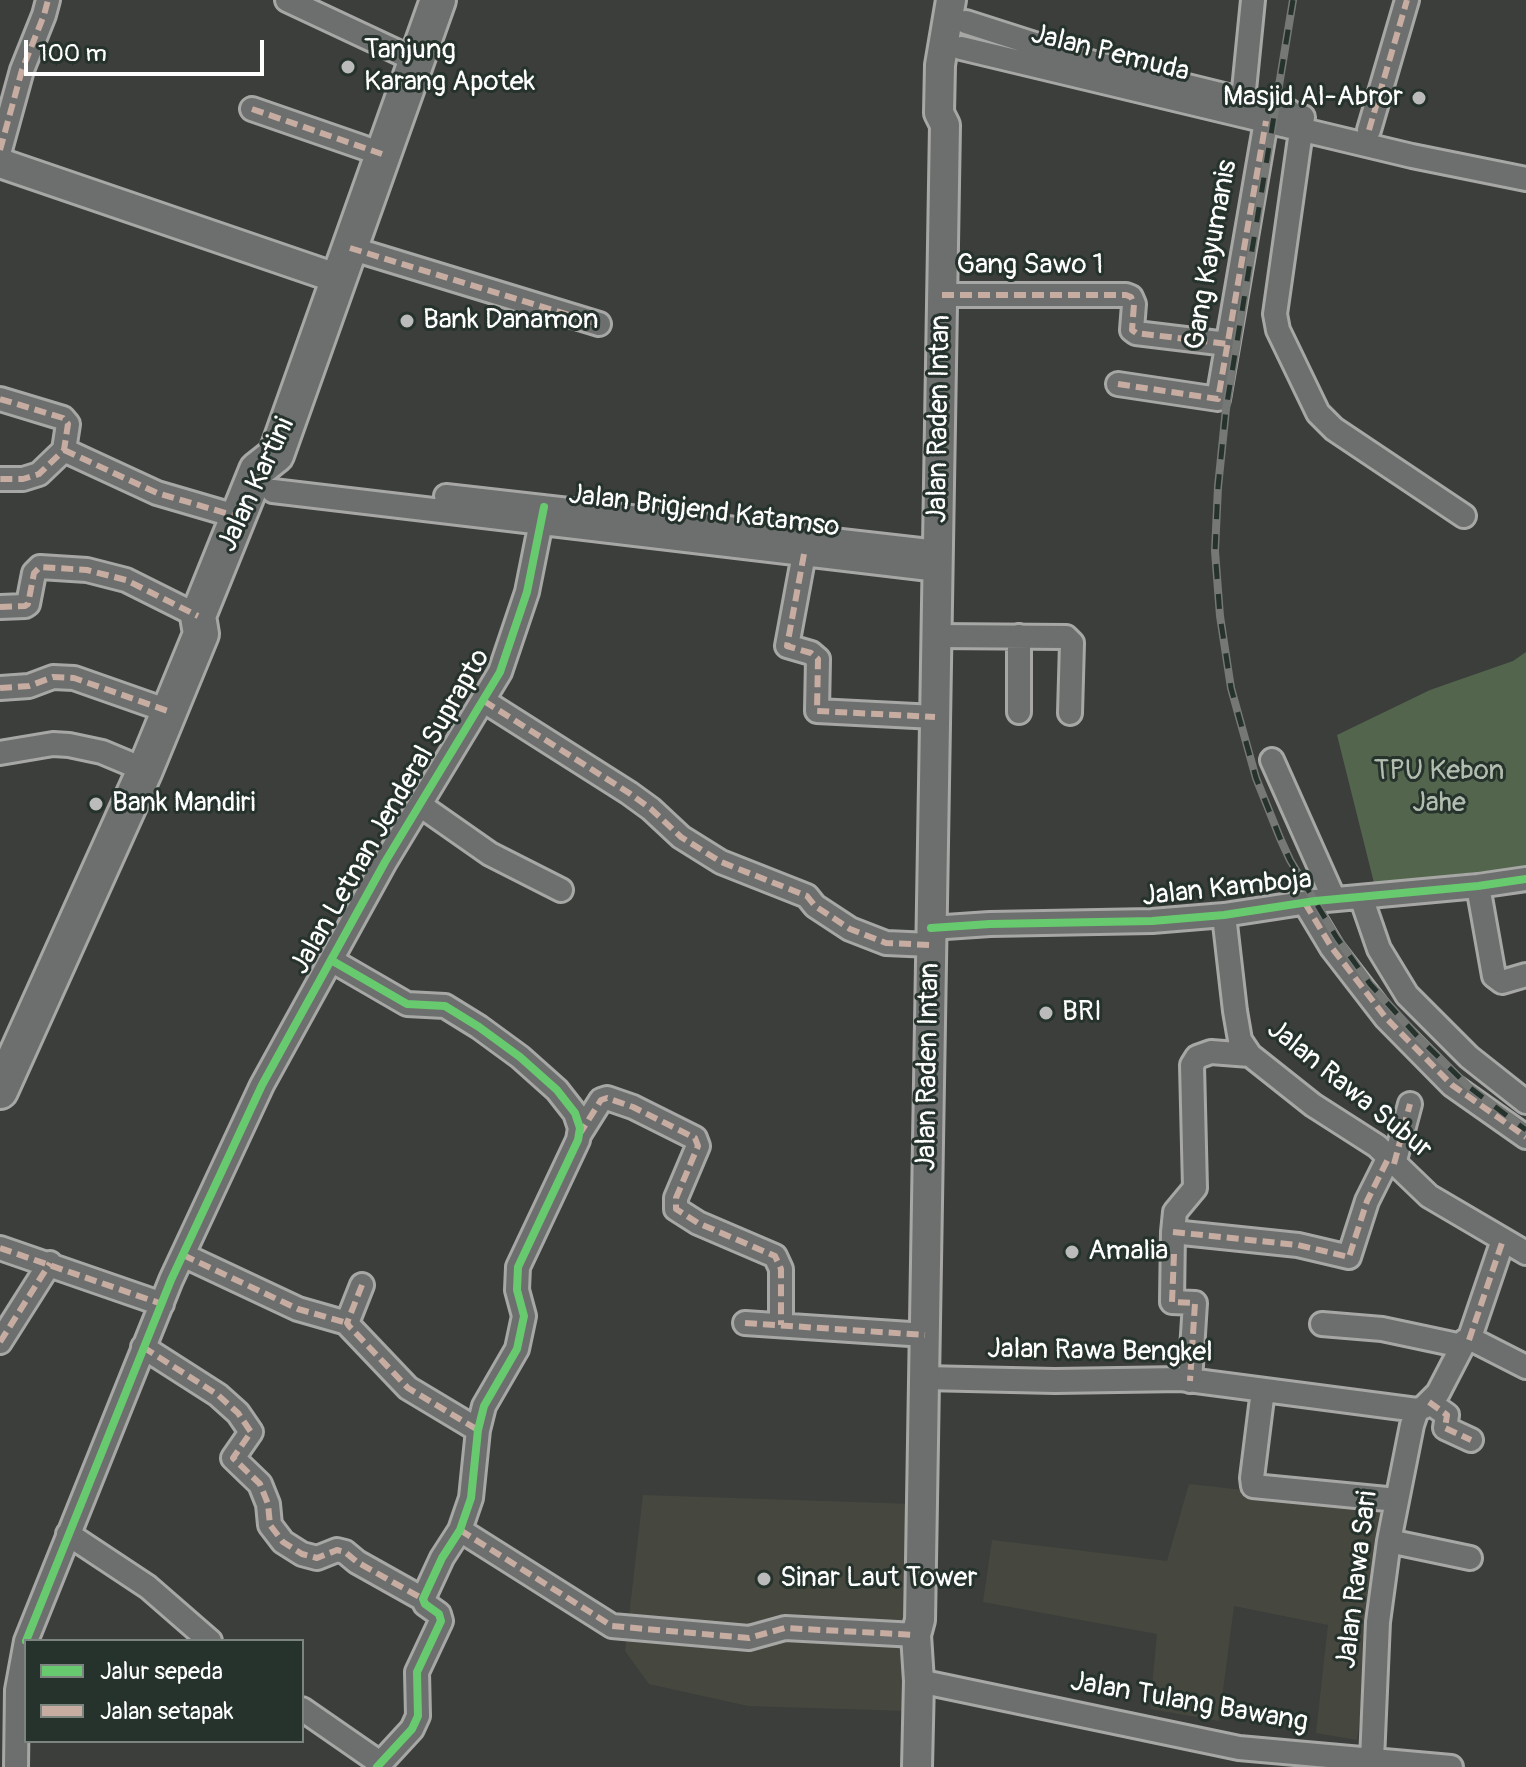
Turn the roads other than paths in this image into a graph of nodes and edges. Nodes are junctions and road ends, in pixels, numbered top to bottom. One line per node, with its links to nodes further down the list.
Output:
1 (48, 0): 15 (street)
2 (287, 0): 7 (street)
3 (438, 0): 7 (highway, Jalan Kartini)
4 (1253, 0): 8 (street)
5 (1407, 0): 14 (street)
6 (962, 17): 9 (street, Jalan Pemuda); 12 (main road, Jalan Raden Intan); 12 (main road, Jalan Raden Intan)
7 (415, 60): 16 (highway, Jalan Kartini)
8 (1243, 100): 9 (street, Jalan Pemuda); 13 (street, Jalan Pemuda)
9 (1215, 102): 11 (street, Jalan Pemuda)
10 (252, 109): 16 (street)
11 (1266, 121): 13 (street, Jalan Pemuda); 23 (street, Gang Kayumanis)
12 (945, 125): 21 (main road, Jalan Raden Intan)
13 (1302, 129): 14 (street, Jalan Pemuda); 19 (street, Jalan Pemuda); 30 (street)
14 (1369, 130): 18 (street, Jalan Pemuda)
15 (0, 150)
16 (382, 154): 20 (highway, Jalan Kartini)
17 (0, 163): 20 (main road)
18 (1526, 164)
19 (1526, 179)
20 (344, 263): 22 (street); 27 (highway, Jalan Kartini)
21 (942, 295): 23 (street, Gang Sawo 1); 33 (main road, Jalan Raden Intan)
22 (599, 324)
23 (1227, 344): 24 (street, Gang Kayumanis)
24 (1118, 384)
25 (0, 399): 26 (street)
26 (64, 450): 28 (street); 31 (street)
27 (276, 474): 29 (street, Jalan Brigjend Katamso); 31 (highway, Jalan Kartini); 35 (highway)
28 (0, 479)
29 (542, 515): 32 (street, Jalan Brigjend Katamso); 33 (street, Jalan Brigjend Katamso); 39 (street, Jalan Letnan Jenderal Suprapto)
30 (1464, 516)
31 (239, 517): 35 (highway, Jalan Kartini)
32 (804, 554): 33 (street, Jalan Brigjend Katamso); 43 (street)
33 (938, 561): 36 (main road, Jalan Raden Intan)
34 (0, 607): 35 (street)
35 (199, 625): 40 (highway, Jalan Kartini)
36 (936, 636): 37 (street); 43 (main road, Jalan Raden Intan)
37 (1019, 636): 41 (street); 42 (street)
38 (0, 688): 40 (street)
39 (484, 701): 47 (street, Jalan Letnan Jenderal Suprapto); 55 (street, Jalan Kamboja)
40 (168, 711): 46 (highway, Jalan Kartini)
41 (1019, 712)
42 (1070, 713)
43 (935, 717): 55 (main road, Jalan Raden Intan)
44 (0, 753): 46 (street)
45 (1272, 760): 52 (street)
46 (145, 770): 59 (highway, Jalan Kartini)
47 (420, 805): 50 (street); 56 (street, Jalan Letnan Jenderal Suprapto)
48 (1526, 879): 49 (street, Jalan Kamboja)
49 (1478, 886): 51 (street, Jalan Kamboja); 57 (street)
50 (561, 890)
51 (1361, 897): 52 (street, Jalan Kamboja); 60 (street)
52 (1334, 899): 53 (street, Jalan Kamboja)
53 (1305, 903): 54 (street, Jalan Kamboja); 63 (street)
54 (1224, 915): 55 (street, Jalan Kamboja); 58 (street, Jalan Rawa Subur)
55 (931, 937): 77 (main road, Jalan Raden Intan)
56 (331, 960): 62 (street); 69 (street, Jalan Letnan Jenderal Suprapto)
57 (1526, 975)
58 (1250, 1055): 64 (street, Jalan Rawa Subur); 65 (street)
59 (0, 1091)
60 (1526, 1102)
61 (1410, 1104): 64 (street)
62 (579, 1135): 76 (street); 86 (street)
63 (1526, 1137)
64 (1391, 1160): 65 (street); 66 (street, Jalan Rawa Subur)
65 (1173, 1232): 83 (street)
66 (1503, 1240): 68 (street, Jalan Rawa Subur); 79 (street)
67 (0, 1248): 70 (street)
68 (1526, 1253)
69 (183, 1255): 72 (street, Jalan Letnan Jenderal Suprapto); 73 (street)
70 (50, 1263): 72 (street); 78 (street)
71 (362, 1285): 73 (street)
72 (162, 1304): 80 (street, Jalan Letnan Jenderal Suprapto)
73 (347, 1323): 86 (street)
74 (745, 1323): 76 (street)
75 (1322, 1324): 79 (street)
76 (781, 1325): 77 (street)
77 (925, 1335): 82 (main road, Jalan Raden Intan)
78 (0, 1342)
79 (1466, 1343): 81 (street); 85 (street)
80 (143, 1347): 90 (street, Jalan Letnan Jenderal Suprapto); 93 (street)
81 (1526, 1367)
82 (924, 1378): 83 (street, Jalan Rawa Bengkel); 94 (main road, Jalan Raden Intan)
83 (1190, 1381): 84 (street, Jalan Rawa Bengkel)
84 (1263, 1390): 85 (street, Jalan Rawa Bengkel); 88 (street)
85 (1423, 1406): 87 (street); 88 (street, Jalan Rawa Sari)
86 (478, 1430): 89 (street)
87 (1471, 1440)
88 (1397, 1500): 91 (street, Jalan Rawa Sari)
89 (460, 1530): 93 (street); 94 (street)
90 (68, 1534): 95 (street, Jalan Letnan Jenderal Suprapto); 96 (street)
91 (1389, 1541): 92 (street); 102 (street, Jalan Rawa Sari)
92 (1470, 1558)
93 (423, 1599): 103 (street)
94 (916, 1635): 98 (main road, Jalan Raden Intan)
95 (27, 1639)
96 (208, 1639)
97 (24, 1650): 100 (street, Jalan Letnan Jenderal Suprapto)
98 (919, 1681): 101 (street, Jalan Tulang Bawang); 105 (main road, Jalan Raden Intan)
99 (304, 1710): 103 (street)
100 (8, 1733): 104 (street, Jalan Letnan Jenderal Suprapto)
101 (1239, 1758): 102 (street, Jalan Tulang Bawang)
102 (1372, 1760): 106 (street, Jalan Tulang Bawang)
103 (378, 1765)
104 (16, 1767)
105 (917, 1767)
106 (1451, 1767)

